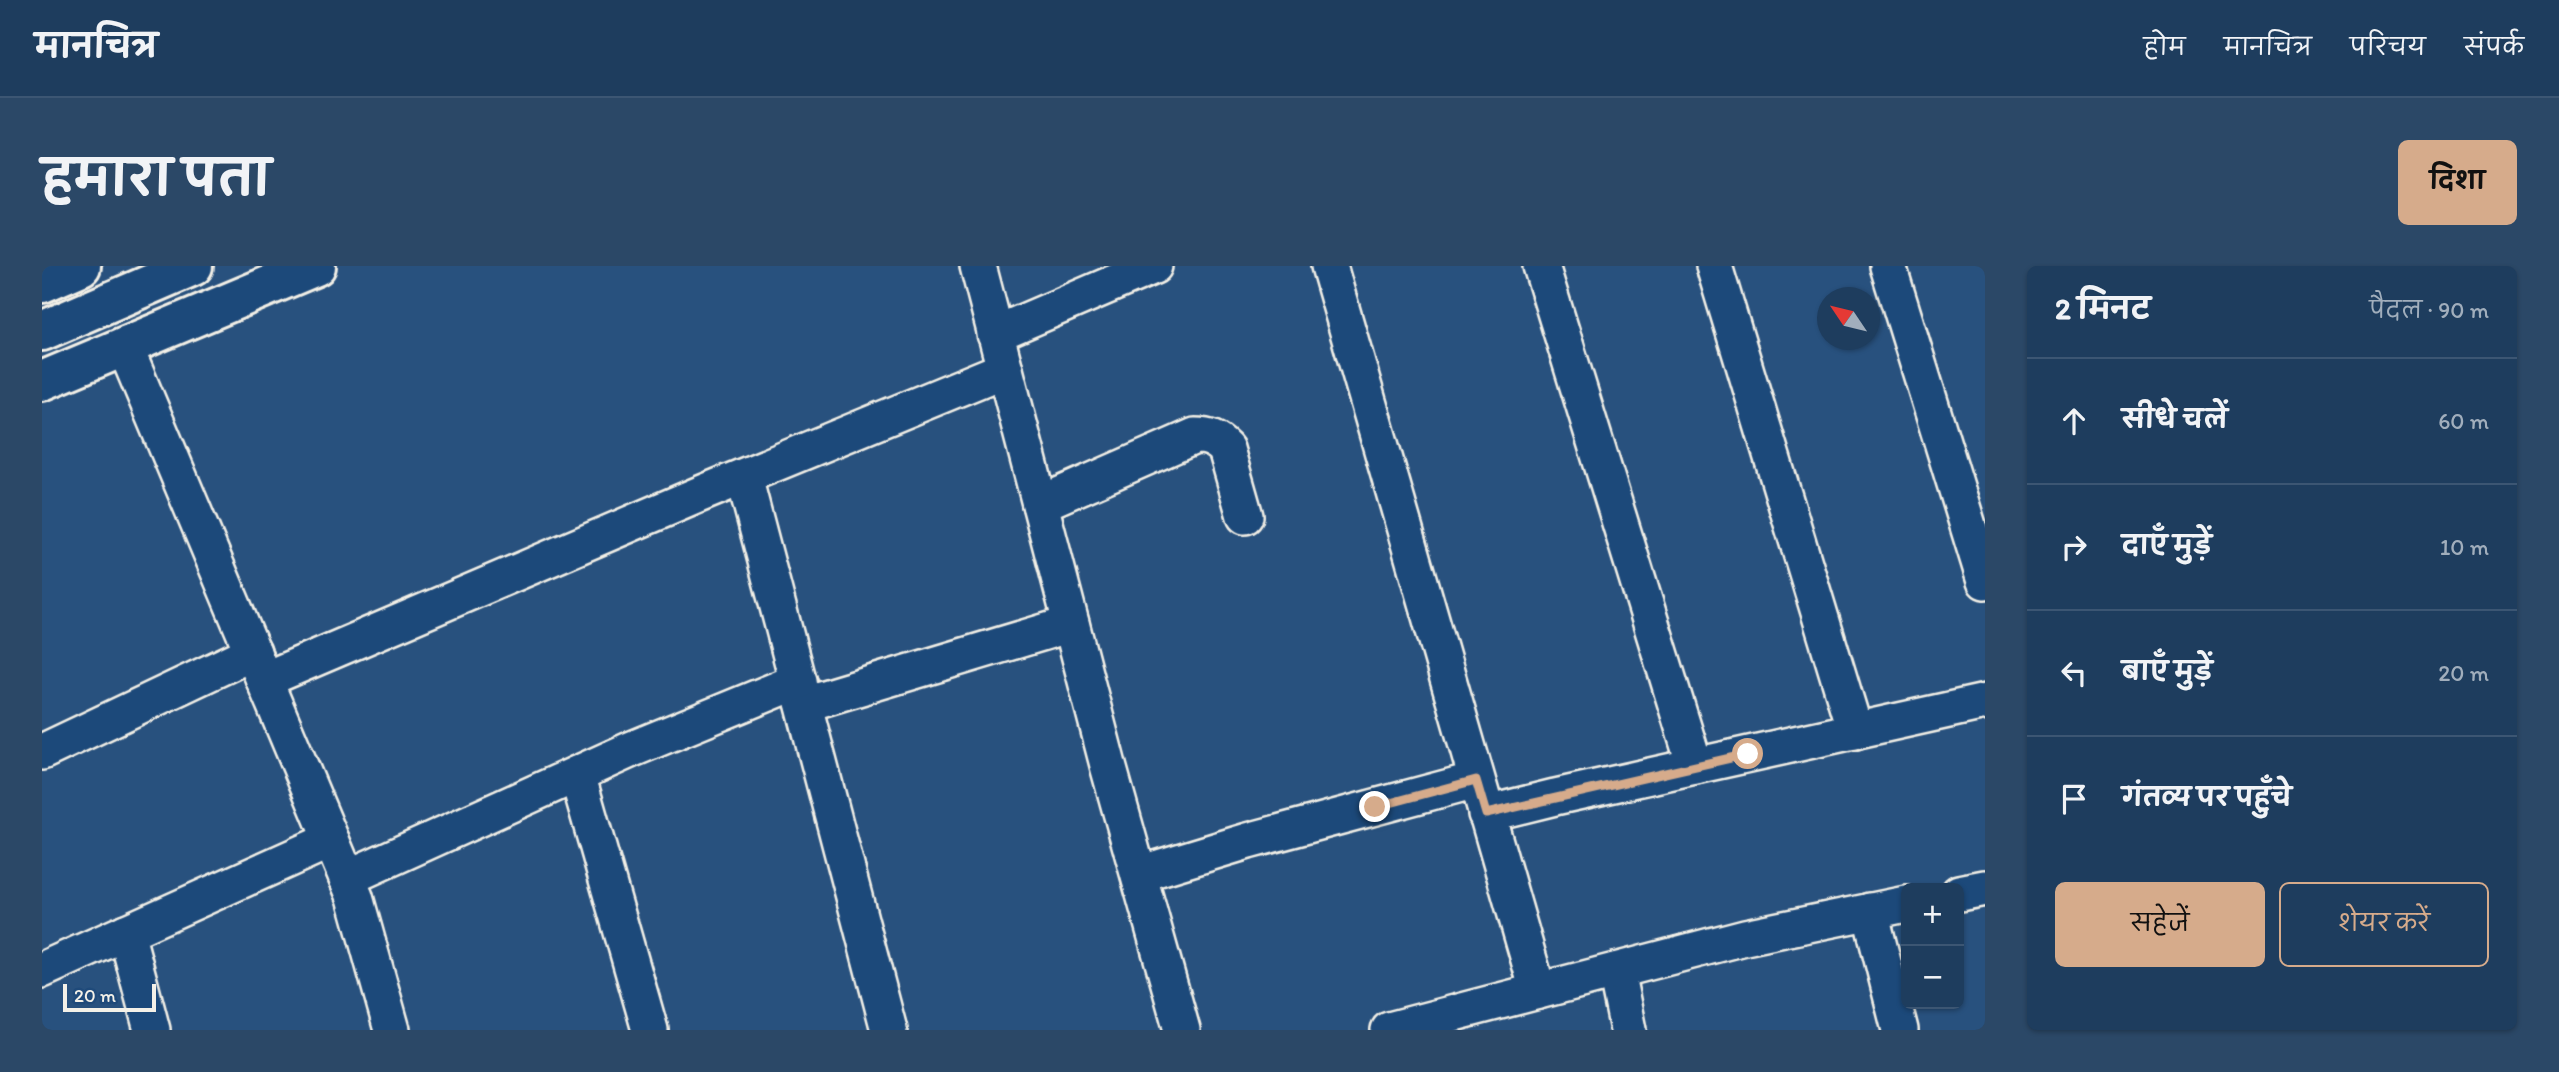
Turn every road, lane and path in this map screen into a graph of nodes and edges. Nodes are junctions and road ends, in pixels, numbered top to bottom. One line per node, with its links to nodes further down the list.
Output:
1 (80, 266): 10 (main road)
2 (192, 266): 11 (main road)
3 (316, 266): 13 (main road)
4 (978, 266): 12 (street)
5 (1154, 266): 12 (street)
6 (1329, 266): 29 (street)
7 (1541, 266): 27 (street)
8 (1714, 266): 25 (street)
9 (1888, 266): 17 (street)
10 (42, 283)
11 (42, 331)
12 (995, 334): 14 (street)
13 (124, 345): 15 (main road); 22 (street)
14 (1005, 369): 16 (street); 18 (street)
15 (42, 381)
16 (744, 477): 22 (street); 23 (street)
17 (1974, 501): 20 (street)
18 (1040, 504): 19 (street); 21 (street)
19 (1245, 516)
20 (1985, 581)
21 (1071, 624): 23 (street); 32 (street)
22 (258, 666): 26 (street); 31 (street)
23 (801, 693): 28 (street); 46 (street)
24 (1985, 702): 25 (street)
25 (1855, 731): 27 (street)
26 (42, 752)
27 (1695, 766): 30 (street)
28 (577, 774): 33 (street); 45 (street)
29 (1476, 780): 30 (street); 32 (street)
30 (1486, 814): 41 (street)
31 (331, 840): 33 (street); 38 (street)
32 (1139, 874): 47 (street)
33 (347, 878): 44 (street)
34 (1985, 887): 35 (street)
35 (1964, 892)
36 (1901, 905): 37 (street)
37 (1870, 911): 40 (street); 49 (street)
38 (126, 932): 39 (street); 43 (street)
39 (42, 970)
40 (1616, 971): 41 (street); 48 (street)
41 (1538, 991): 42 (street)
42 (1403, 1028)
43 (152, 1030)
44 (391, 1030)
45 (650, 1030)
46 (889, 1030)
47 (1182, 1030)
48 (1628, 1030)
49 (1900, 1030)

